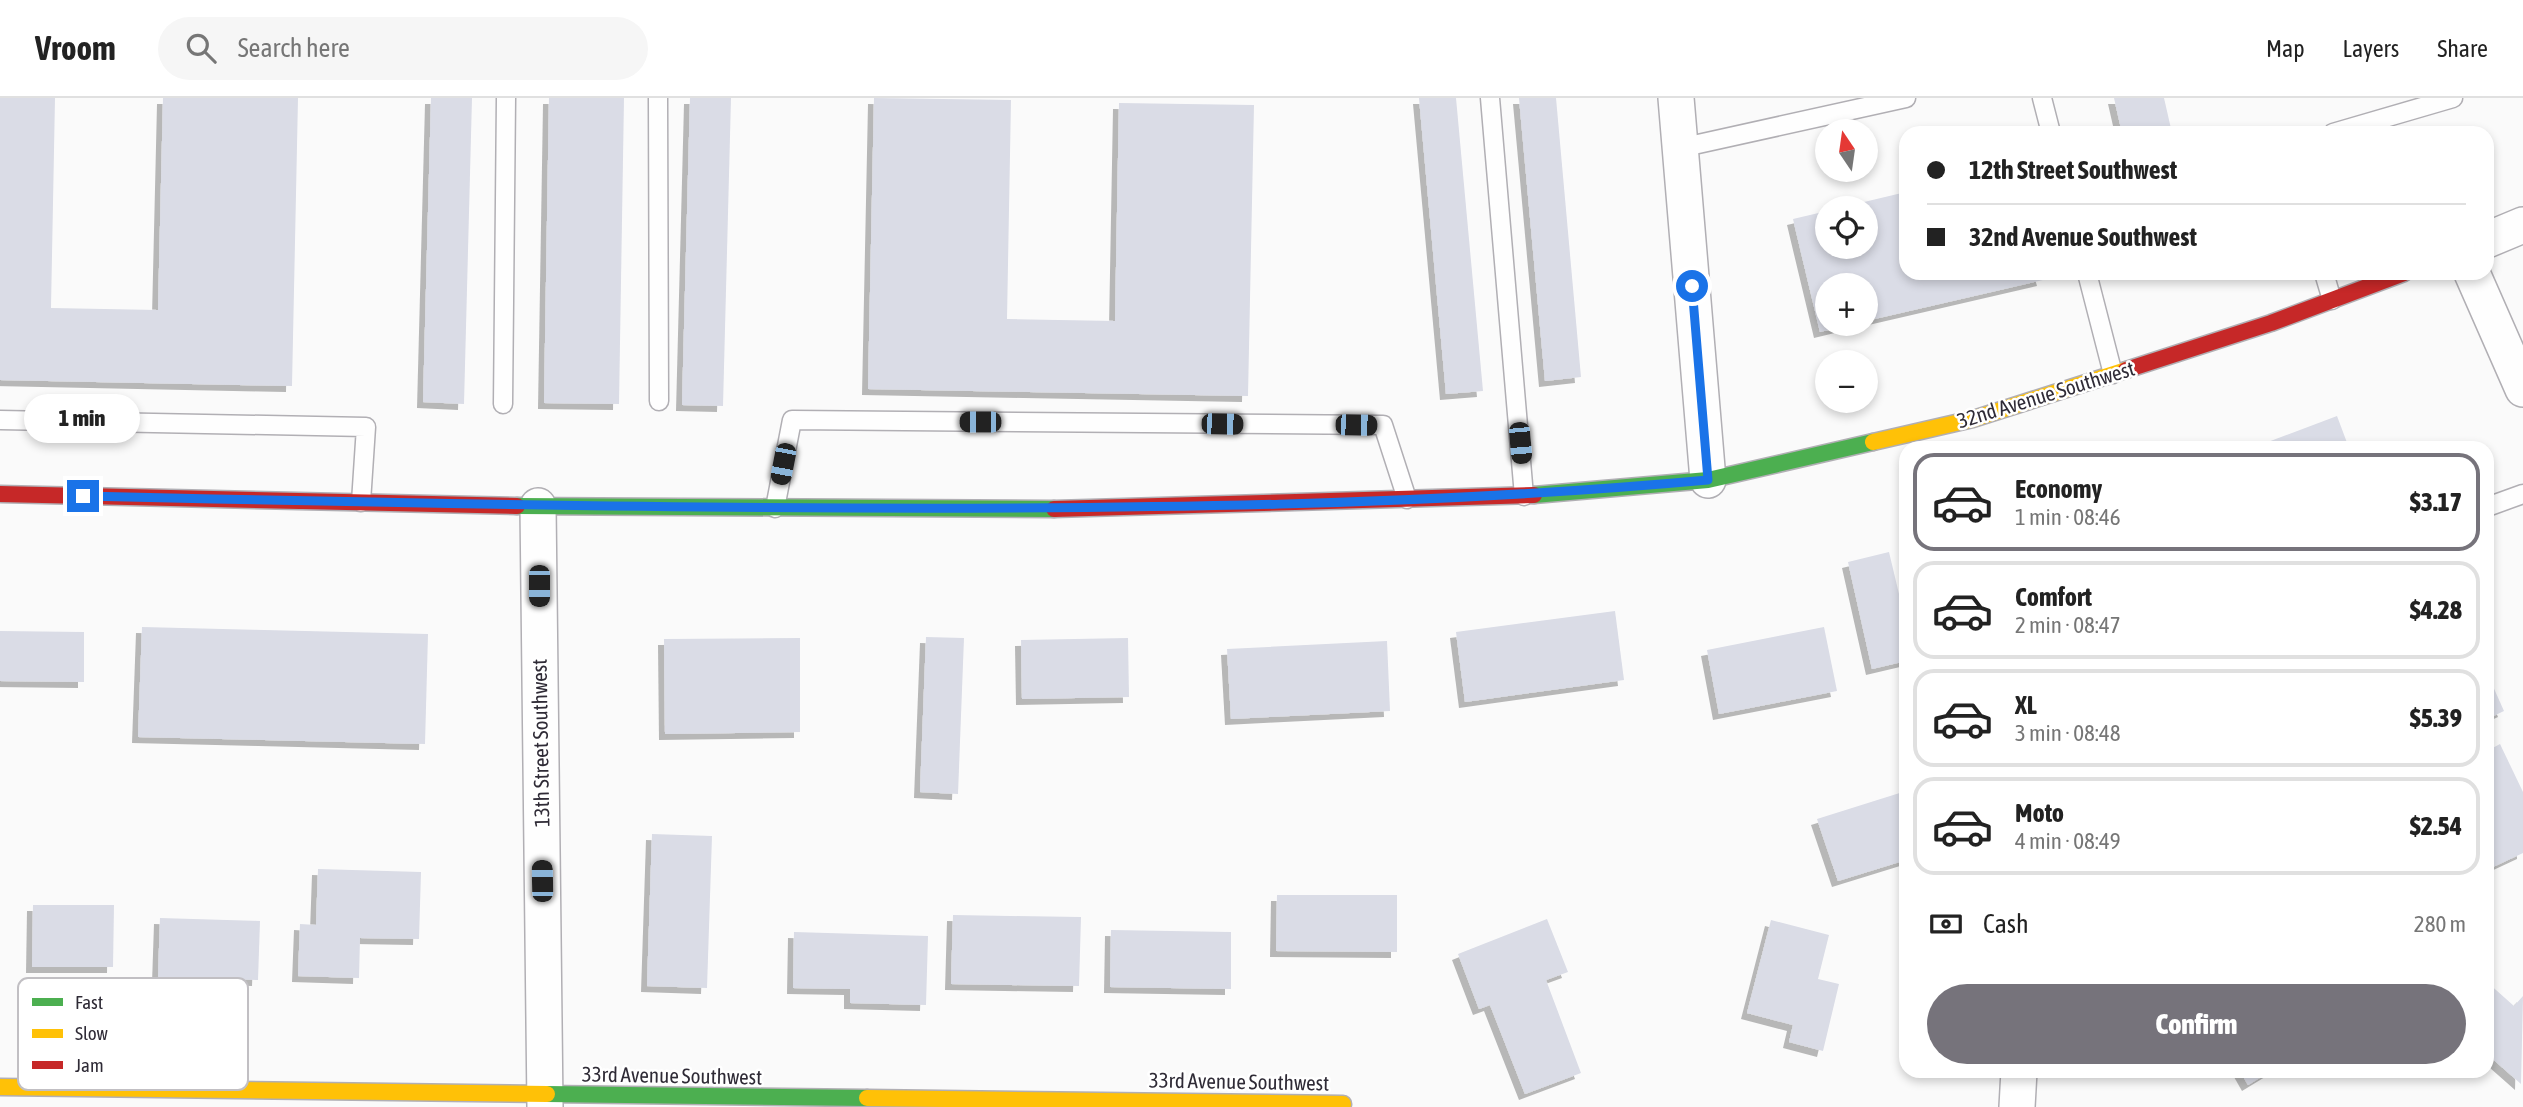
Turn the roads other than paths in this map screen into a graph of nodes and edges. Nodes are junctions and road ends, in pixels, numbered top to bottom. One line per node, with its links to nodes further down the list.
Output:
1 (506, 98): 21 (lane)
2 (658, 98): 20 (lane)
3 (1490, 98): 26 (lane)
4 (1676, 98): 10 (street)
5 (1906, 98): 10 (lane)
6 (2042, 98): 8 (lane)
7 (2453, 98): 9 (lane)
8 (2049, 126)
9 (2357, 126)
10 (1680, 148): 23 (street)
11 (2523, 225): 12 (street)
12 (2494, 237)
13 (2089, 280): 18 (lane)
14 (2326, 280): 17 (lane)
15 (2385, 280): 17 (street, 32nd Avenue Southwest)
16 (2475, 280): 19 (street)
17 (2332, 300): 18 (street, 32nd Avenue Southwest)
18 (2113, 374): 23 (street, 32nd Avenue Southwest)
19 (2523, 389)
20 (659, 401)
21 (503, 404)
22 (0, 420): 28 (lane)
23 (1708, 480): 26 (street, 32nd Avenue Southwest)
24 (0, 494): 28 (street, 32nd Avenue Southwest)
25 (2523, 494): 29 (lane)
26 (1524, 496): 27 (street, 32nd Avenue Southwest)
27 (1407, 499): 31 (street, 32nd Avenue Southwest); 31 (lane)
28 (360, 502): 30 (street, 32nd Avenue Southwest)
29 (2494, 504)
30 (538, 506): 31 (street, 32nd Avenue Southwest); 36 (street, 13th Street Southwest)
31 (775, 508)
32 (2019, 1078): 38 (street)
33 (0, 1087): 34 (street, 33rd Avenue Southwest)
34 (18, 1087)
35 (117, 1090): 36 (street, 33rd Avenue Southwest)
36 (545, 1101): 37 (street, 33rd Avenue Southwest)
37 (1343, 1104)
38 (2017, 1107)

